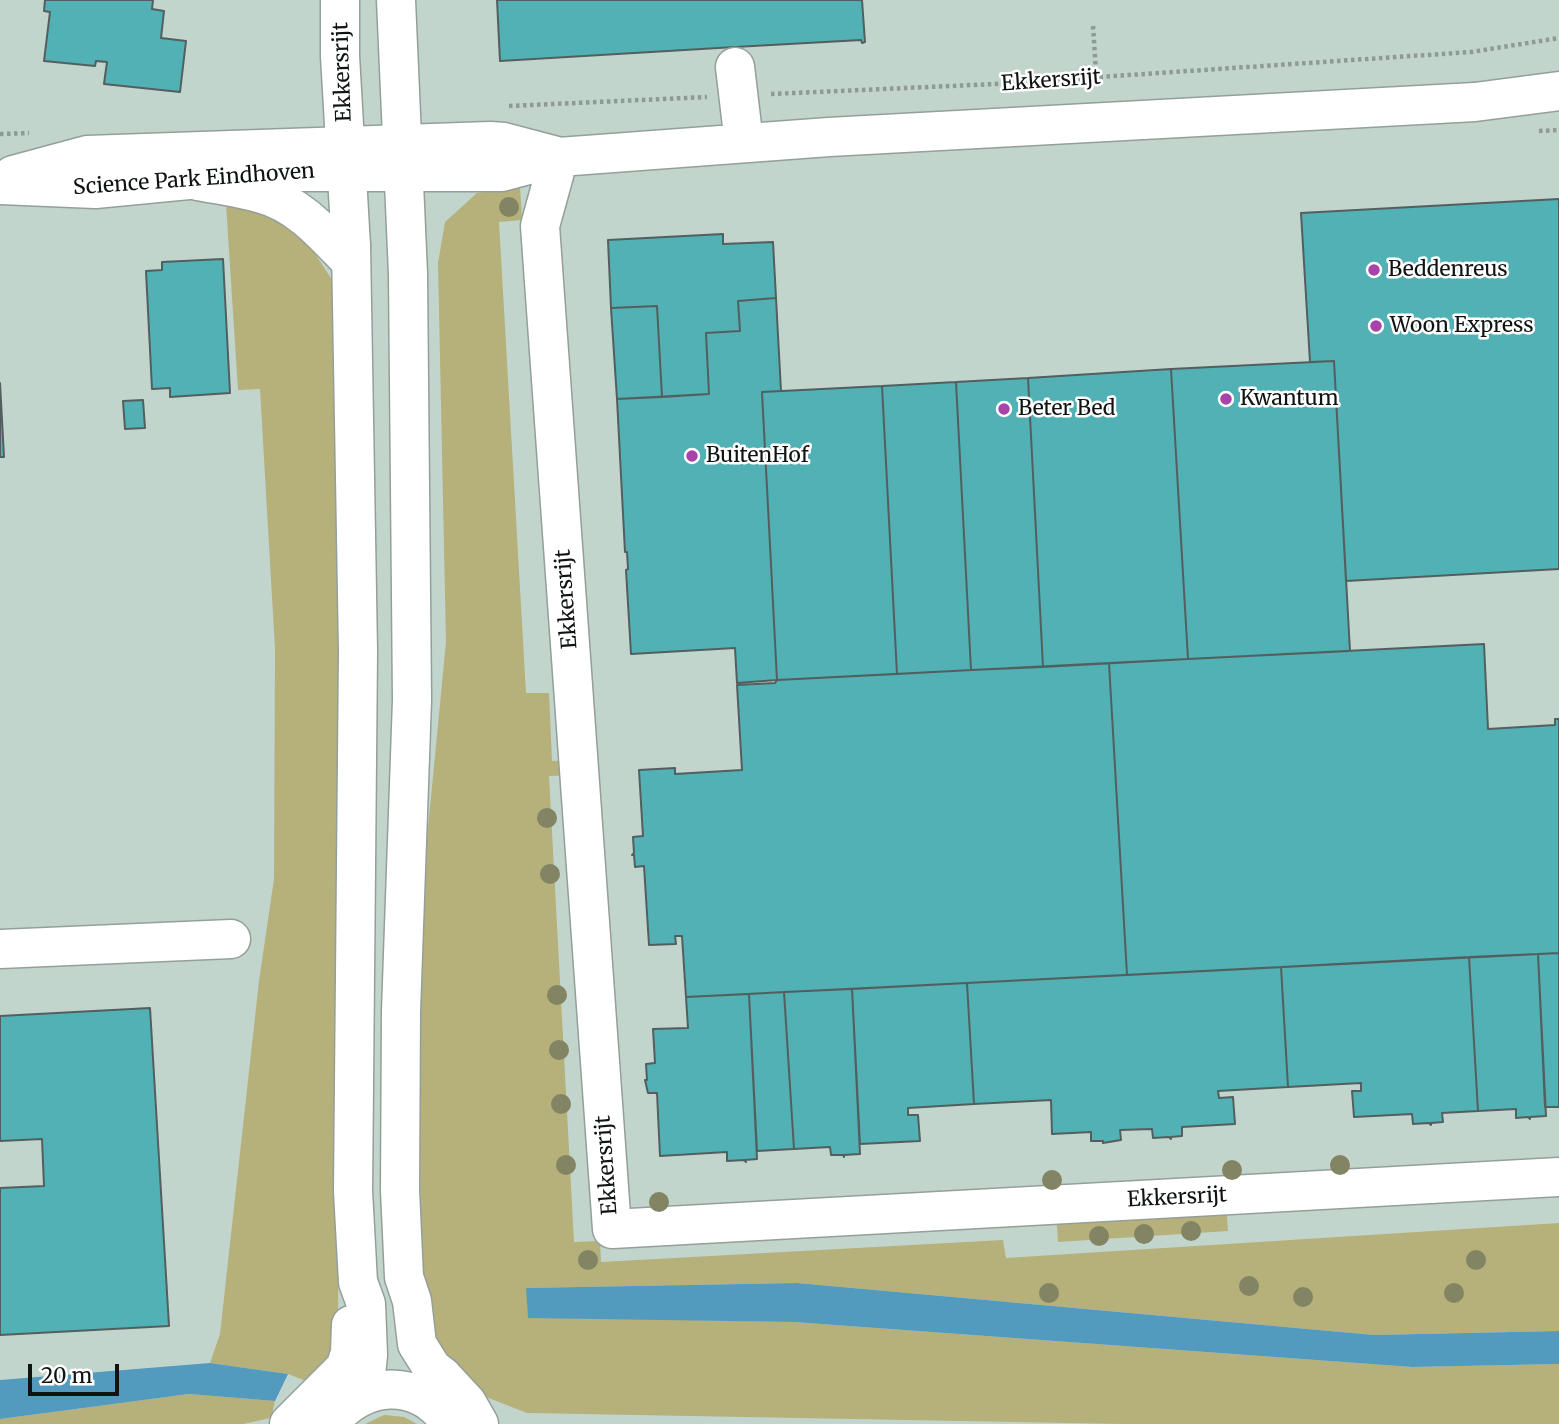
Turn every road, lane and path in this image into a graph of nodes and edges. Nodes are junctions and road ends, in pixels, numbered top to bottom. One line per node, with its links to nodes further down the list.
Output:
1 (340, 0): 9 (main road, Ekkersrijt)
2 (396, 0): 10 (main road)
3 (1559, 38): 4 (path, Ekkersrijt)
4 (736, 82): 6 (path, Ekkersrijt); 7 (main road)
5 (1559, 91): 7 (main road, Ekkersrijt)
6 (541, 105)
7 (744, 144): 8 (main road, Ekkersrijt)
8 (559, 157): 10 (main road, Ekkersrijt); 17 (main road, Ekkersrijt)
9 (346, 158): 10 (main road, Ekkersrijt); 11 (main road, Science Park Eindhoven); 12 (main road, Science Park Eindhoven); 14 (main road, Ekkersrijt)
10 (401, 158): 19 (main road)
11 (0, 179)
12 (198, 181): 13 (main road, Science Park Eindhoven); 14 (main road)
13 (0, 185)
14 (351, 254): 18 (main road, Ekkersrijt)
15 (231, 939): 16 (main road)
16 (0, 949)
17 (1559, 1177)
18 (358, 1282): 20 (main road, Ekkersrijt); 21 (main road)
19 (427, 1384): 20 (main road); 23 (main road); 24 (main road)
20 (364, 1394): 22 (main road)
21 (289, 1424)
22 (329, 1424)
23 (451, 1424)
24 (479, 1424)

